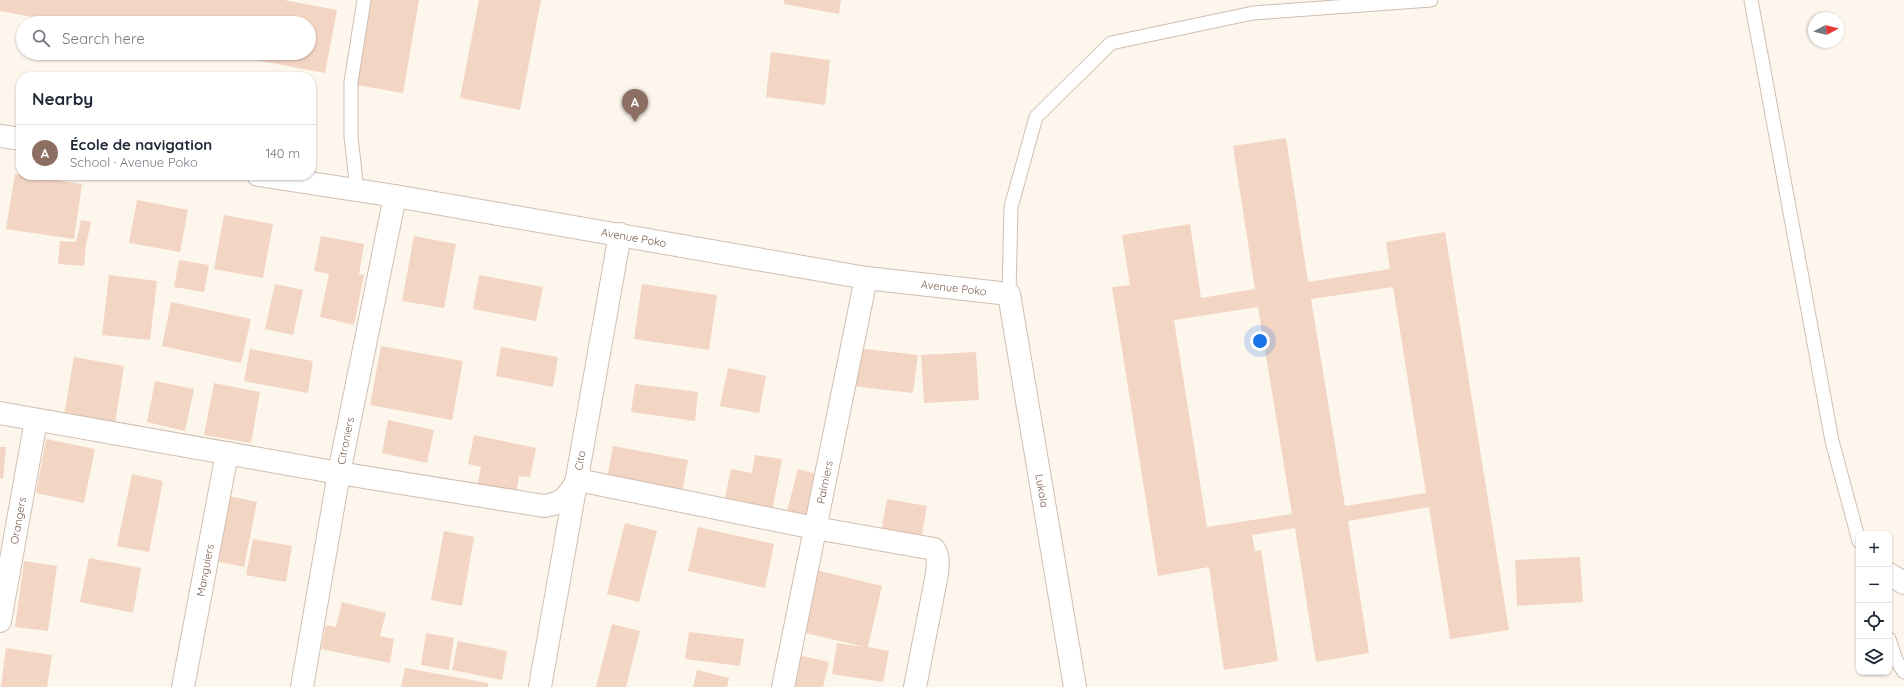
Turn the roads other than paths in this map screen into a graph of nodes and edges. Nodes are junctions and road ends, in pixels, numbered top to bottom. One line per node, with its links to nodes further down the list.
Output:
1 (364, 0): 8 (lane)
2 (1431, 0): 4 (lane)
3 (1751, 0): 19 (lane)
4 (1380, 2): 12 (lane)
5 (0, 136): 6 (street)
6 (16, 138)
7 (291, 180): 8 (street, Avenue Poko)
8 (357, 190): 9 (street, Avenue Poko)
9 (395, 196): 10 (street, Avenue Poko); 16 (street, Citroniers)
10 (620, 234): 11 (street, Avenue Poko); 17 (street, Cito)
11 (866, 278): 12 (street, Avenue Poko); 18 (street, Palmiers)
12 (1009, 294): 30 (street, Lukala)
13 (0, 413): 14 (street)
14 (36, 420): 15 (street); 22 (street, Orangers)
15 (227, 453): 16 (street); 25 (street, Manguiers)
16 (339, 473): 17 (street); 26 (street, Citroniers)
17 (578, 480): 18 (street); 27 (street, Cito)
18 (815, 528): 28 (street, Palmiers); 29 (street)
19 (1856, 531)
20 (1892, 576): 21 (street)
21 (1904, 583)
22 (0, 621)
23 (1892, 648): 24 (lane)
24 (1904, 672)
25 (183, 687)
26 (302, 687)
27 (540, 687)
28 (783, 687)
29 (915, 687)
30 (1075, 687)

